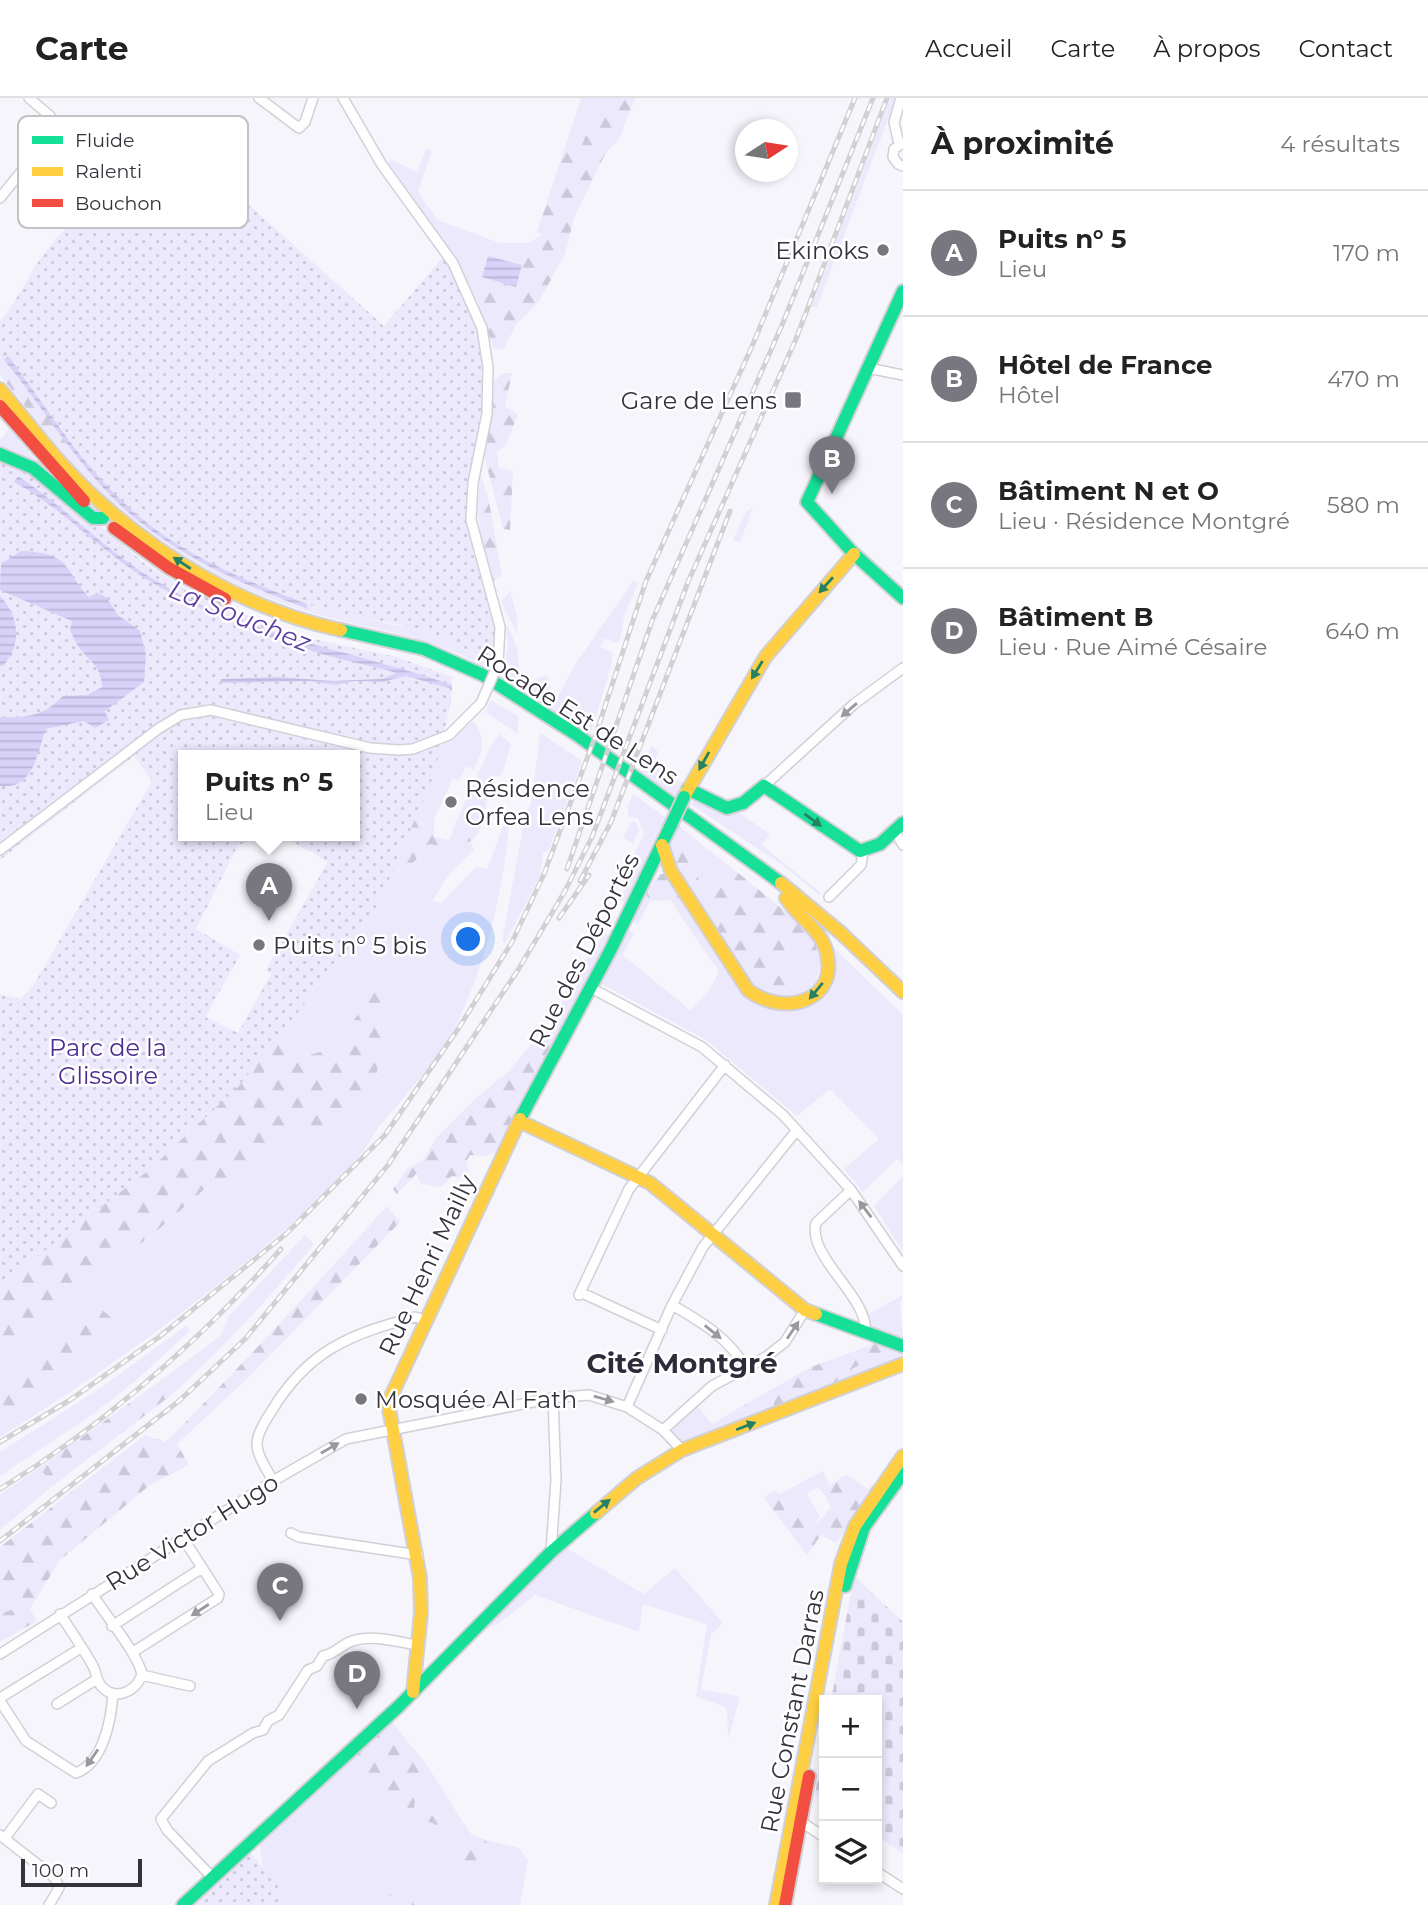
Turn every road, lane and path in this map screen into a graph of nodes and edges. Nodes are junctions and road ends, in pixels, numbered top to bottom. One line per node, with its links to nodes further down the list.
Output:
1 (29, 98): 6 (street)
2 (259, 98): 3 (street)
3 (313, 98)
4 (343, 98): 26 (street, bridge)
5 (901, 98): 7 (street)
6 (50, 116)
7 (901, 144): 8 (street)
8 (903, 166)
9 (18, 176): 10 (street)
10 (0, 198)
11 (903, 291): 12 (main road)
12 (868, 368): 13 (street); 18 (main road)
13 (903, 375)
14 (0, 389): 32 (main road, Rocade Est de Lens, one-way to 14)
15 (0, 406): 17 (main road)
16 (0, 454): 17 (main road)
17 (103, 518): 31 (main road, Rocade Est de Lens)
18 (854, 554): 19 (main road); 22 (main road, Rue des Déportés, one-way to 22)
19 (903, 598)
20 (903, 668): 21 (street, one-way to 21)
21 (765, 786): 22 (main road); 27 (main road, one-way to 27)
22 (686, 793): 24 (main road, Rue des Déportés, bridge)
23 (899, 826): 25 (street); 27 (main road)
24 (662, 845): 28 (main road, Rue des Déportés); 29 (main road)
25 (903, 845)
26 (0, 850)
27 (863, 852): 30 (street)
28 (652, 867): 29 (main road); 34 (main road, Rue des Déportés)
29 (670, 871): 31 (main road, one-way to 29)
30 (829, 897)
31 (786, 898): 36 (main road)
32 (824, 915): 33 (main road); 35 (main road, Rocade Est de Lens)
33 (903, 978)
34 (591, 988): 37 (street); 38 (main road, Rue des Déportés)
35 (903, 992)
36 (903, 1005)
37 (725, 1065): 39 (street); 40 (street)
38 (519, 1121): 40 (main road); 46 (main road, Rue Henri Mailly)
39 (797, 1130): 41 (street); 42 (street)
40 (637, 1177): 42 (main road); 47 (street)
41 (851, 1190): 43 (street, one-way to 41); 48 (street)
42 (713, 1237): 44 (street); 45 (main road)
43 (903, 1266)
44 (672, 1305): 47 (street); 51 (street, one-way to 51)
45 (805, 1310): 48 (main road); 51 (street, one-way to 45)
46 (425, 1320): 54 (main road, Rue Henri Mailly); 59 (street)
47 (662, 1330): 53 (street)
48 (865, 1331): 49 (main road)
49 (903, 1346)
50 (903, 1364): 56 (main road, one-way to 50)
51 (745, 1367): 55 (street)
52 (553, 1398): 53 (street, Rue Victor Hugo, one-way to 53); 54 (street, Rue Victor Hugo); 63 (street)
53 (627, 1407): 55 (street, Rue Victor Hugo)
54 (393, 1429): 59 (street, Rue Victor Hugo, one-way to 54); 64 (main road, Rue Henri Mailly)
55 (663, 1430): 56 (street, Rue Victor Hugo)
56 (682, 1450): 63 (main road, one-way to 56)
57 (903, 1456): 60 (main road)
58 (903, 1473): 60 (main road)
59 (273, 1480): 62 (street, Rue Victor Hugo)
60 (860, 1527): 83 (main road, Rue Constant Darras)
61 (291, 1533): 64 (street)
62 (183, 1538): 65 (street); 66 (street, Rue Victor Hugo)
63 (551, 1552): 75 (main road)
64 (418, 1555): 69 (main road, Rue Henri Mailly)
65 (202, 1568): 68 (street); 71 (street, one-way to 71)
66 (92, 1594): 67 (street, Rue Victor Hugo); 68 (street)
67 (60, 1614): 70 (street); 72 (street, Rue Victor Hugo)
68 (112, 1626): 71 (street)
69 (418, 1645): 73 (main road, Rue Henri Mailly); 87 (street)
70 (81, 1648): 76 (street); 80 (street)
71 (133, 1652): 74 (street)
72 (0, 1654)
73 (415, 1665): 75 (main road); 78 (main road, Rue Henri Mailly)
74 (142, 1675): 77 (street); 79 (street)
75 (431, 1676): 78 (main road)
76 (97, 1679): 79 (street); 81 (street)
77 (190, 1686)
78 (412, 1692): 87 (main road)
79 (113, 1694): 80 (street, one-way to 80)
80 (0, 1700)
81 (57, 1704)
82 (51, 1803): 85 (street)
83 (796, 1824): 84 (street); 91 (main road, Rue Constant Darras); 92 (main road, Rue Constant Darras)
84 (819, 1835)
85 (2, 1836): 89 (street)
86 (882, 1875): 88 (street)
87 (211, 1876): 90 (main road)
88 (903, 1889)
89 (49, 1905)
90 (183, 1905)
91 (776, 1905)
92 (785, 1905)

